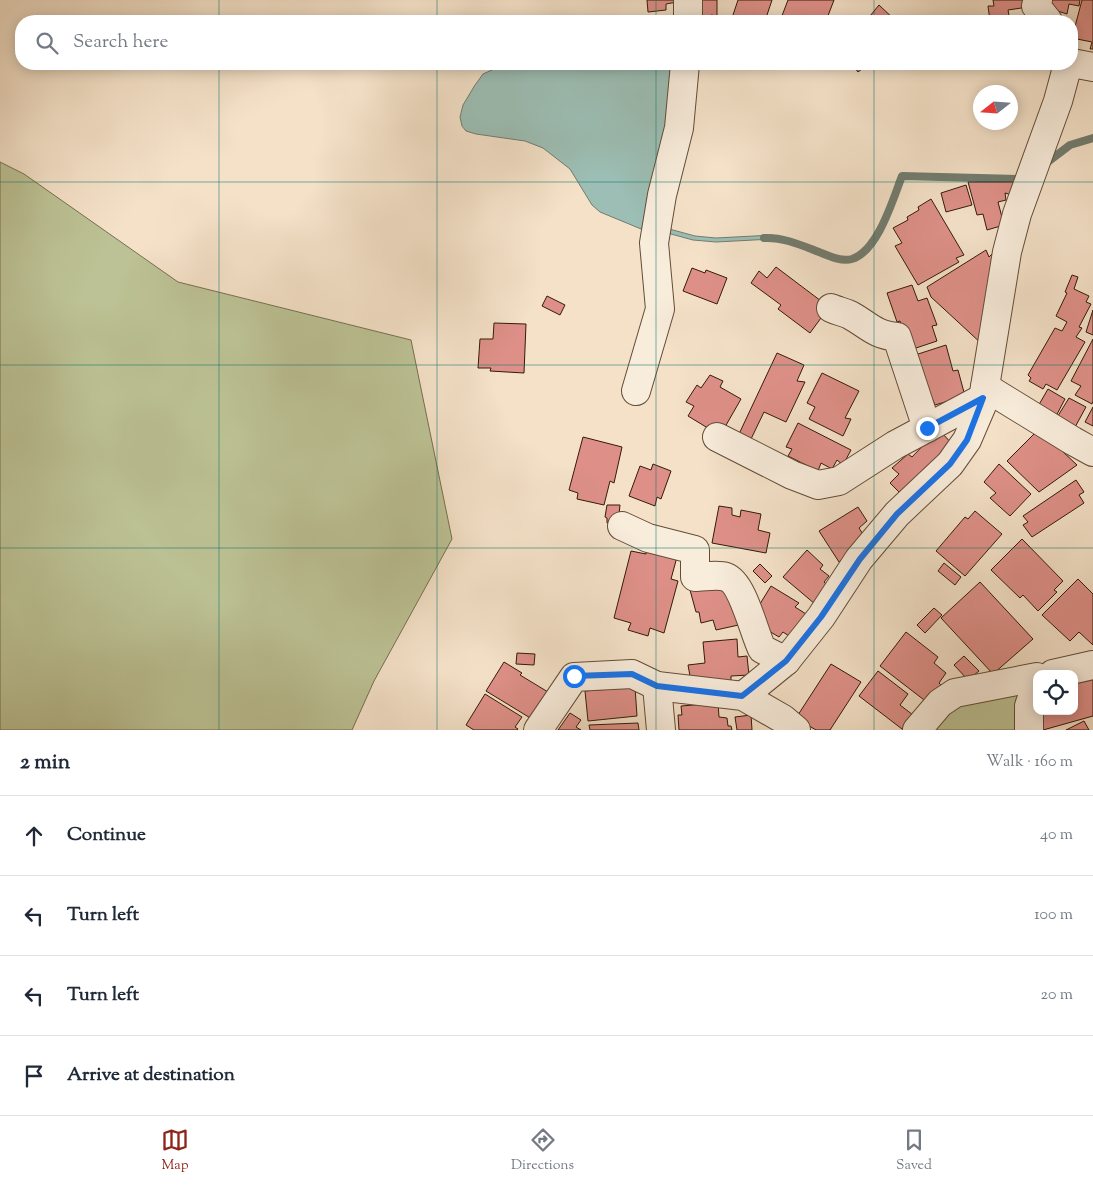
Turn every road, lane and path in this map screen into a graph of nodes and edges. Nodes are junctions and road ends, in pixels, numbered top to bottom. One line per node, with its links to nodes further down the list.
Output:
1 (688, 0): 3 (street)
2 (1038, 0): 4 (street)
3 (688, 15)
4 (1043, 15)
5 (1078, 64): 6 (street)
6 (1093, 67)
7 (684, 70): 10 (street)
8 (1066, 70): 11 (street)
9 (830, 308): 12 (street)
10 (636, 391)
11 (984, 393): 12 (street); 14 (street); 16 (street)
12 (927, 428): 13 (street)
13 (717, 437)
14 (1093, 452)
15 (622, 526): 16 (street)
16 (786, 661): 22 (street)
17 (1093, 665): 18 (street)
18 (1070, 670)
19 (1033, 678): 26 (street)
20 (657, 686): 22 (street); 23 (street); 24 (street)
21 (1033, 694): 27 (street)
22 (742, 696): 25 (street)
23 (538, 730)
24 (661, 730)
25 (796, 730)
26 (917, 730)
27 (1029, 730)

